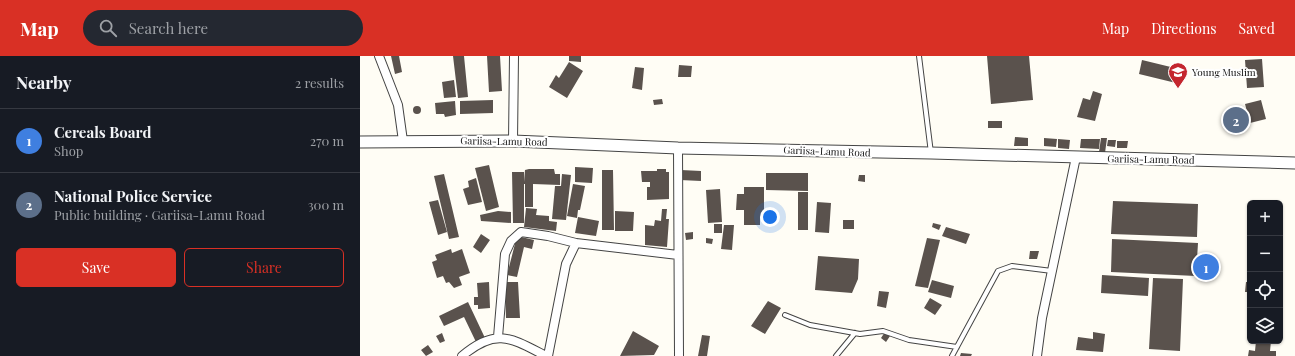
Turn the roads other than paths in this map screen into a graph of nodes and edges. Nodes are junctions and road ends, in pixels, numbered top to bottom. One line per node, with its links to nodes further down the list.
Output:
1 (379, 56): 5 (street)
2 (514, 56): 4 (street)
3 (919, 56): 8 (lane)
4 (513, 140): 5 (street, Gariisa-Lamu Road); 7 (street, Gariisa-Lamu Road)
5 (403, 141): 6 (street, Gariisa-Lamu Road)
6 (360, 142)
7 (678, 148): 8 (street, Gariisa-Lamu Road); 12 (street)
8 (931, 153): 9 (street, Gariisa-Lamu Road)
9 (1076, 157): 10 (street, Gariisa-Lamu Road); 13 (street)
10 (1295, 163)
11 (576, 243): 12 (street); 16 (street); 19 (street)
12 (678, 255): 20 (street)
13 (1052, 271): 17 (lane); 23 (street)
14 (785, 315): 15 (lane)
15 (855, 333): 17 (lane); 21 (lane)
16 (498, 337): 18 (street); 19 (street)
17 (957, 347): 22 (lane)
18 (462, 356)
19 (546, 356)
20 (679, 356)
21 (836, 356)
22 (952, 356)
23 (1037, 356)

